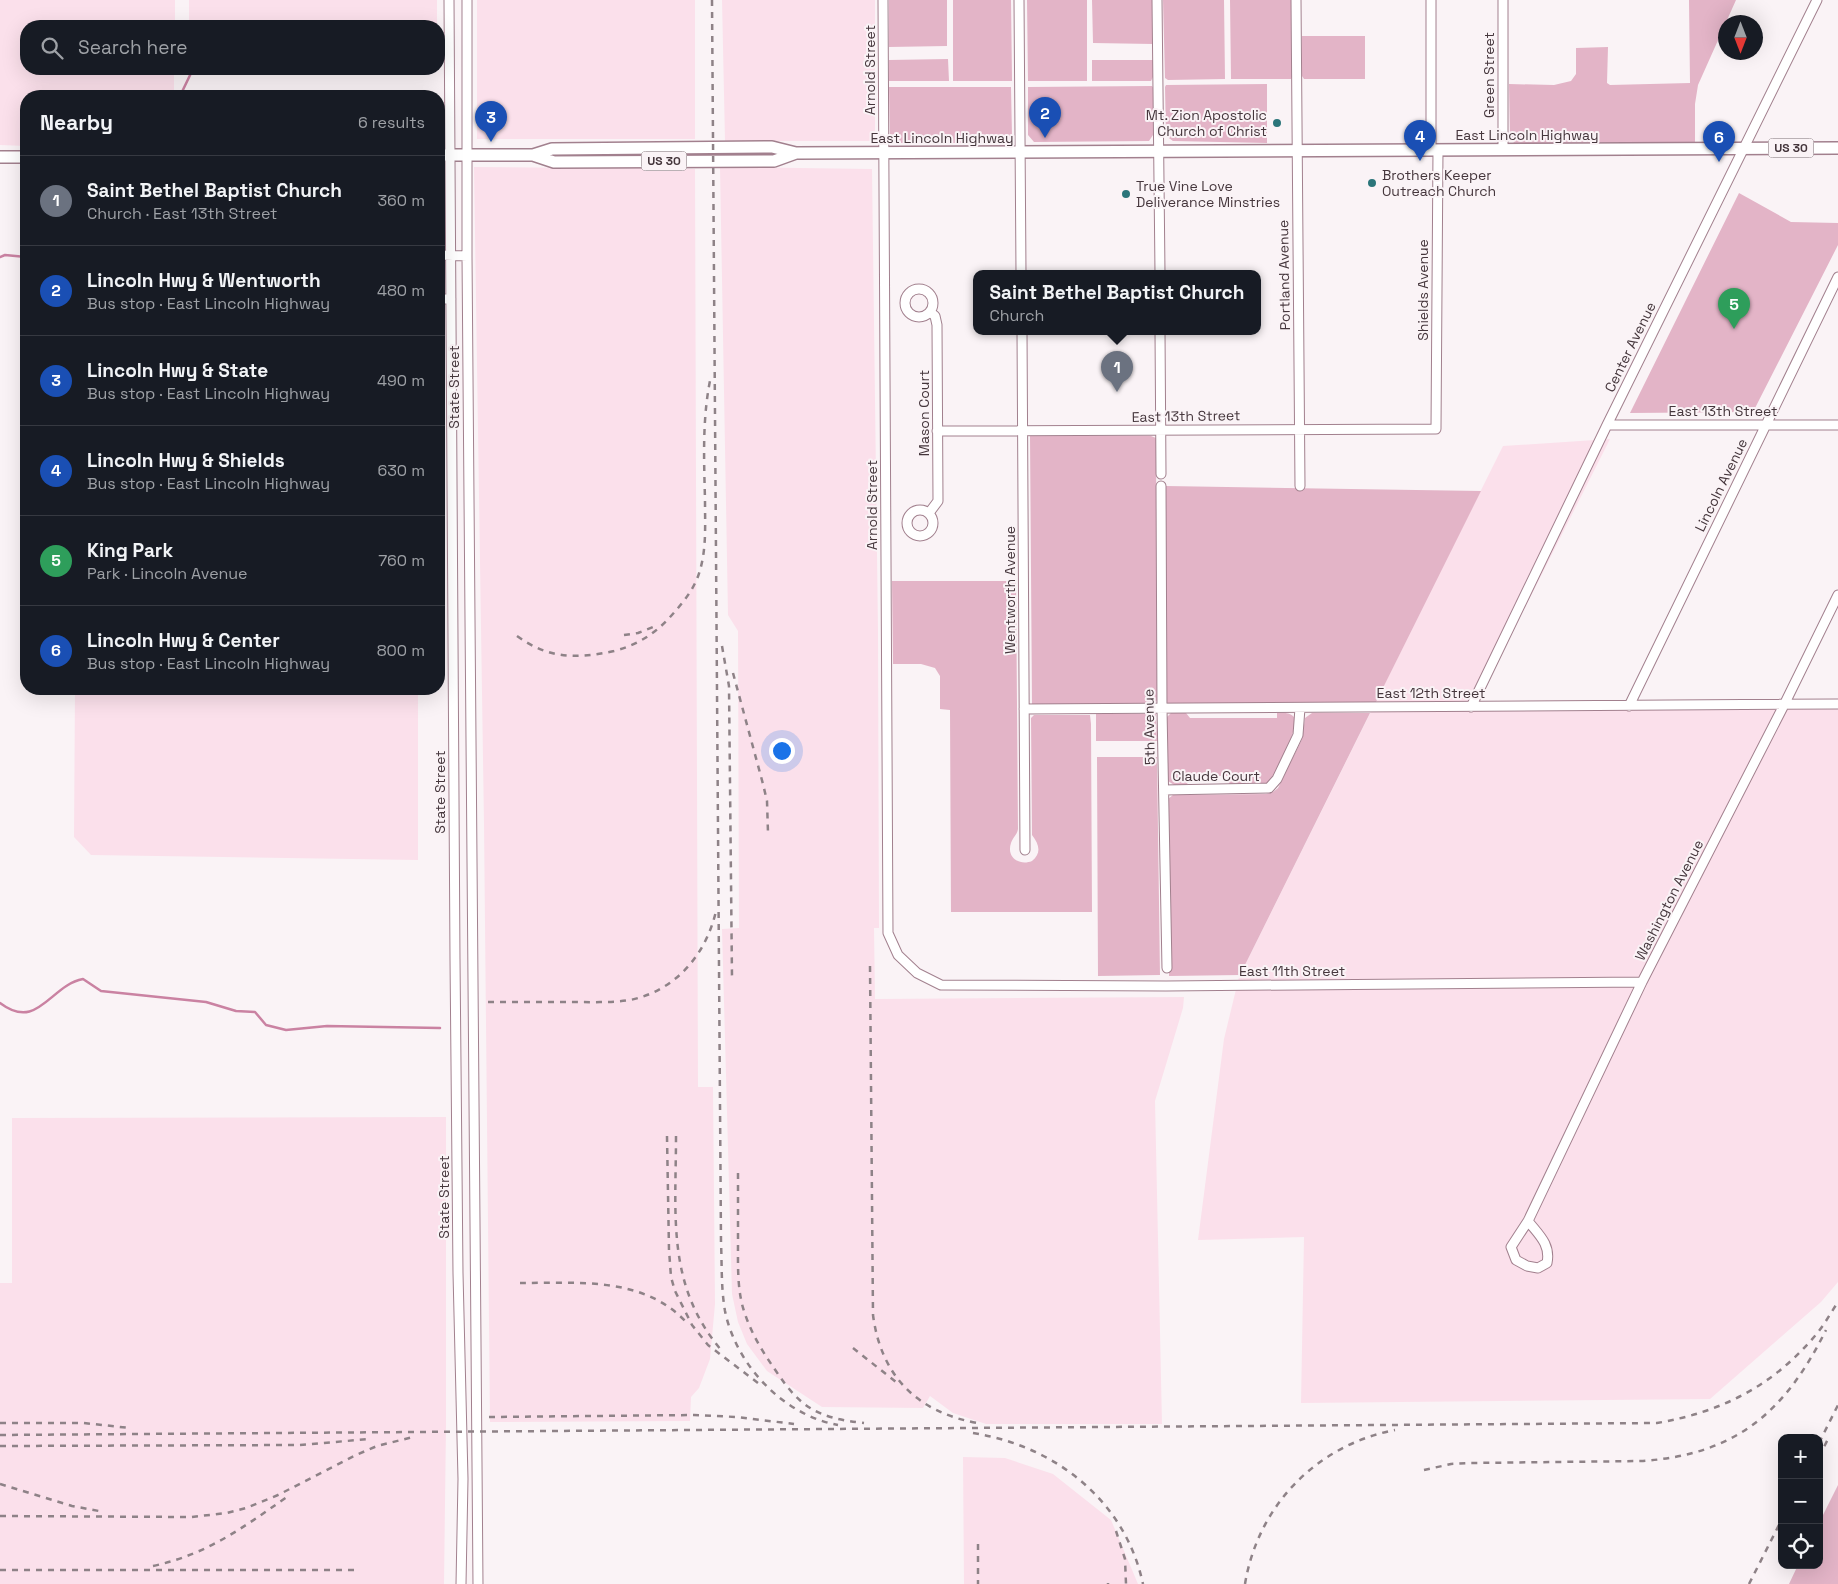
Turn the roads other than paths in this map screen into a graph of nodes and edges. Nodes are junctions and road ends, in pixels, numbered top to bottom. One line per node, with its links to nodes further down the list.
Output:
1 (449, 0): 18 (street, State Street)
2 (467, 0): 19 (street, State Street)
3 (883, 0): 17 (street, Arnold Street)
4 (1018, 0): 15 (street)
5 (1157, 0): 16 (street)
6 (1296, 0): 14 (street, Portland Avenue)
7 (1431, 0): 12 (street, Shields Avenue)
8 (1504, 0): 13 (street, Green Street)
9 (1817, 0): 10 (street, Center Avenue)
10 (1744, 148): 11 (main road, East Lincoln Highway / US 30); 13 (main road, East Lincoln Highway / US 30); 33 (street, Center Avenue)
11 (1838, 148)
12 (1434, 150): 13 (main road, East Lincoln Highway / US 30); 14 (main road, East Lincoln Highway / US 30); 37 (street, Shields Avenue)
13 (1503, 150)
14 (1296, 151): 16 (main road, East Lincoln Highway / US 30); 36 (street, Portland Avenue)
15 (1020, 152): 16 (main road, East Lincoln Highway / US 30); 17 (main road, East Lincoln Highway / US 30); 25 (street)
16 (1158, 152): 26 (street)
17 (884, 153): 19 (main road, East Lincoln Highway / US 30); 57 (street, Arnold Street)
18 (445, 155): 19 (main road, East Lincoln Highway / US 30); 23 (street, State Street)
19 (467, 155): 24 (street, State Street)
20 (0, 157): 21 (main road)
21 (20, 157)
22 (445, 255): 23 (street)
23 (450, 255): 24 (street); 29 (street, State Street)
24 (467, 256): 60 (street, State Street)
25 (1021, 270)
26 (1160, 270)
27 (1838, 277): 34 (street, Lincoln Avenue)
28 (445, 299): 29 (street)
29 (451, 299): 59 (street, State Street)
30 (930, 312): 39 (street, Mason Court)
31 (1022, 335): 40 (street, Wentworth Avenue)
32 (1160, 335): 38 (street)
33 (1607, 425): 34 (street, East 13th Street); 49 (street, Center Avenue)
34 (1766, 425): 35 (street, East 13th Street); 48 (street, Lincoln Avenue)
35 (1838, 425)
36 (1300, 429): 37 (street, East 13th Street); 38 (street, East 13th Street); 43 (street, Portland Avenue)
37 (1436, 429)
38 (1161, 430): 40 (street, East 13th Street); 41 (street)
39 (937, 431): 40 (street, East 13th Street); 44 (street, Mason Court)
40 (1022, 431): 51 (street, Wentworth Avenue)
41 (1161, 474)
42 (1161, 486): 52 (street, 5th Avenue)
43 (1300, 486)
44 (930, 513)
45 (1838, 595): 47 (street, Washington Avenue)
46 (1838, 704): 47 (street, East 12th Street)
47 (1784, 705): 48 (street, East 12th Street); 56 (street, Washington Avenue)
48 (1629, 706): 49 (street, East 12th Street)
49 (1471, 707): 50 (street, East 12th Street)
50 (1300, 708): 52 (street, East 12th Street); 53 (street, Claude Court)
51 (1024, 709): 52 (street, East 12th Street); 54 (street, Wentworth Avenue)
52 (1162, 709): 53 (street, 5th Avenue)
53 (1164, 790): 55 (street, 5th Avenue)
54 (1025, 850)
55 (1167, 968)
56 (1642, 982): 57 (street, East 11th Street); 58 (street, Washington Avenue)
57 (941, 985)
58 (1528, 1220): 58 (street, Washington Avenue)
59 (461, 1584)
60 (478, 1584)

